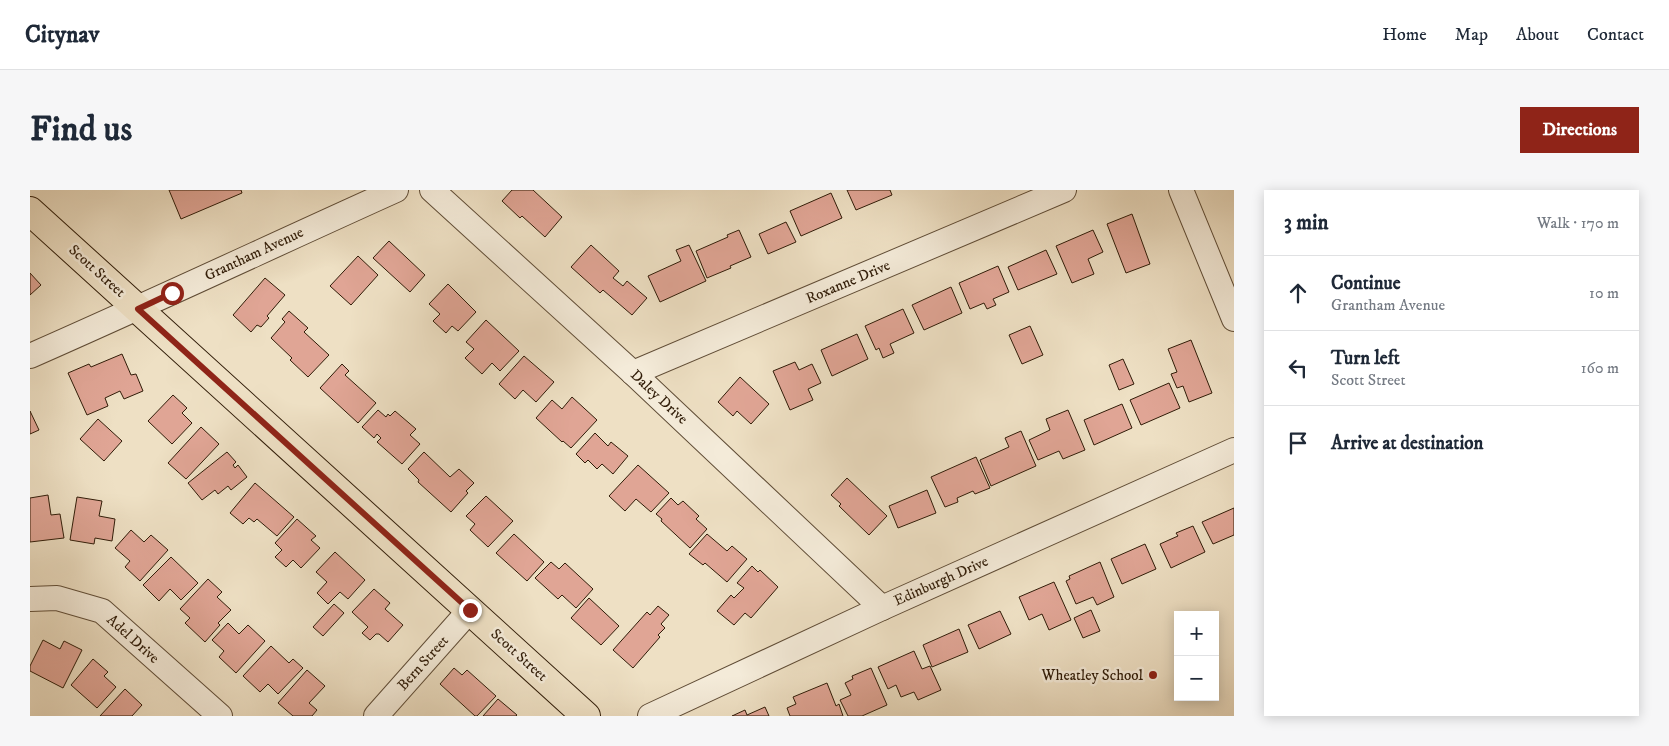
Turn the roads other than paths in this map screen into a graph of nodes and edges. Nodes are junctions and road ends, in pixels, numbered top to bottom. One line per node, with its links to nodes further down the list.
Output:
1 (396, 190): 6 (street, Grantham Avenue)
2 (432, 190): 9 (street, Daley Drive)
3 (1064, 190): 9 (street, Roxanne Drive)
4 (1181, 190): 7 (street)
5 (30, 210): 6 (main road, Scott Street)
6 (138, 309): 8 (street, Grantham Avenue); 13 (main road, Scott Street)
7 (1234, 319)
8 (30, 356)
9 (633, 373): 12 (street, Daley Drive)
10 (1234, 450): 12 (street, Edinburgh Drive)
11 (30, 599): 14 (street, Adel Drive)
12 (882, 608): 17 (street, Edinburgh Drive)
13 (470, 610): 15 (street, Bern Street); 16 (main road, Scott Street)
14 (211, 713)
15 (376, 716)
16 (586, 716)
17 (650, 716)

